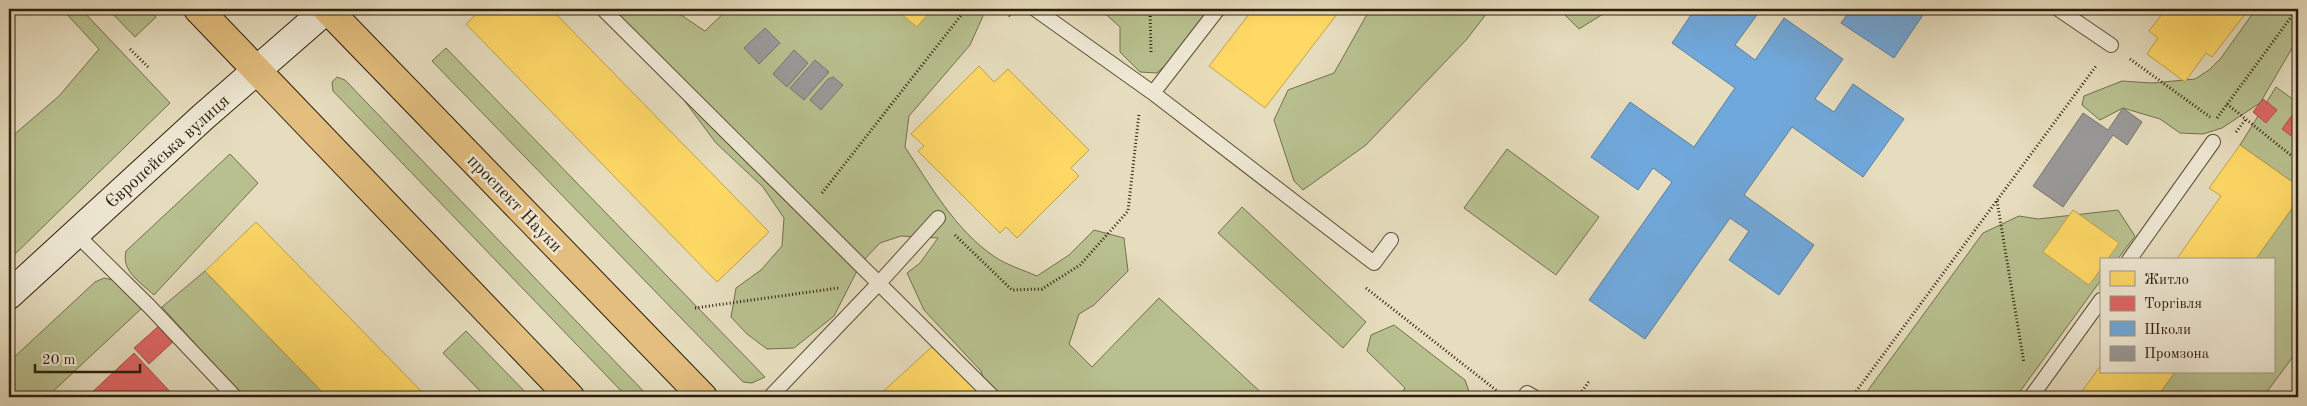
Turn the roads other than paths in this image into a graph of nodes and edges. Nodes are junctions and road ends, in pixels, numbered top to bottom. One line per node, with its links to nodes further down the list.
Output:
1 (198, 9): 8 (main road)
2 (327, 9): 8 (main road, Європейська вулиця); 20 (main road, проспект Науки)
3 (603, 9): 15 (lane)
4 (1035, 9): 9 (lane)
5 (1218, 9): 9 (lane)
6 (2058, 9): 7 (lane)
7 (2111, 45)
8 (256, 70): 12 (main road, Європейська вулиця); 19 (main road)
9 (1153, 93): 13 (lane)
10 (2213, 142): 14 (lane)
11 (938, 218): 15 (lane)
12 (75, 233): 16 (main road, Європейська вулиця); 18 (lane)
13 (1391, 240)
14 (2130, 258)
15 (880, 282): 21 (lane); 22 (lane)
16 (9, 296)
17 (2100, 301): 25 (lane)
18 (235, 397)
19 (570, 397)
20 (704, 397)
21 (770, 397)
22 (993, 397)
23 (1524, 397): 24 (lane)
24 (1534, 397)
25 (2031, 397)

